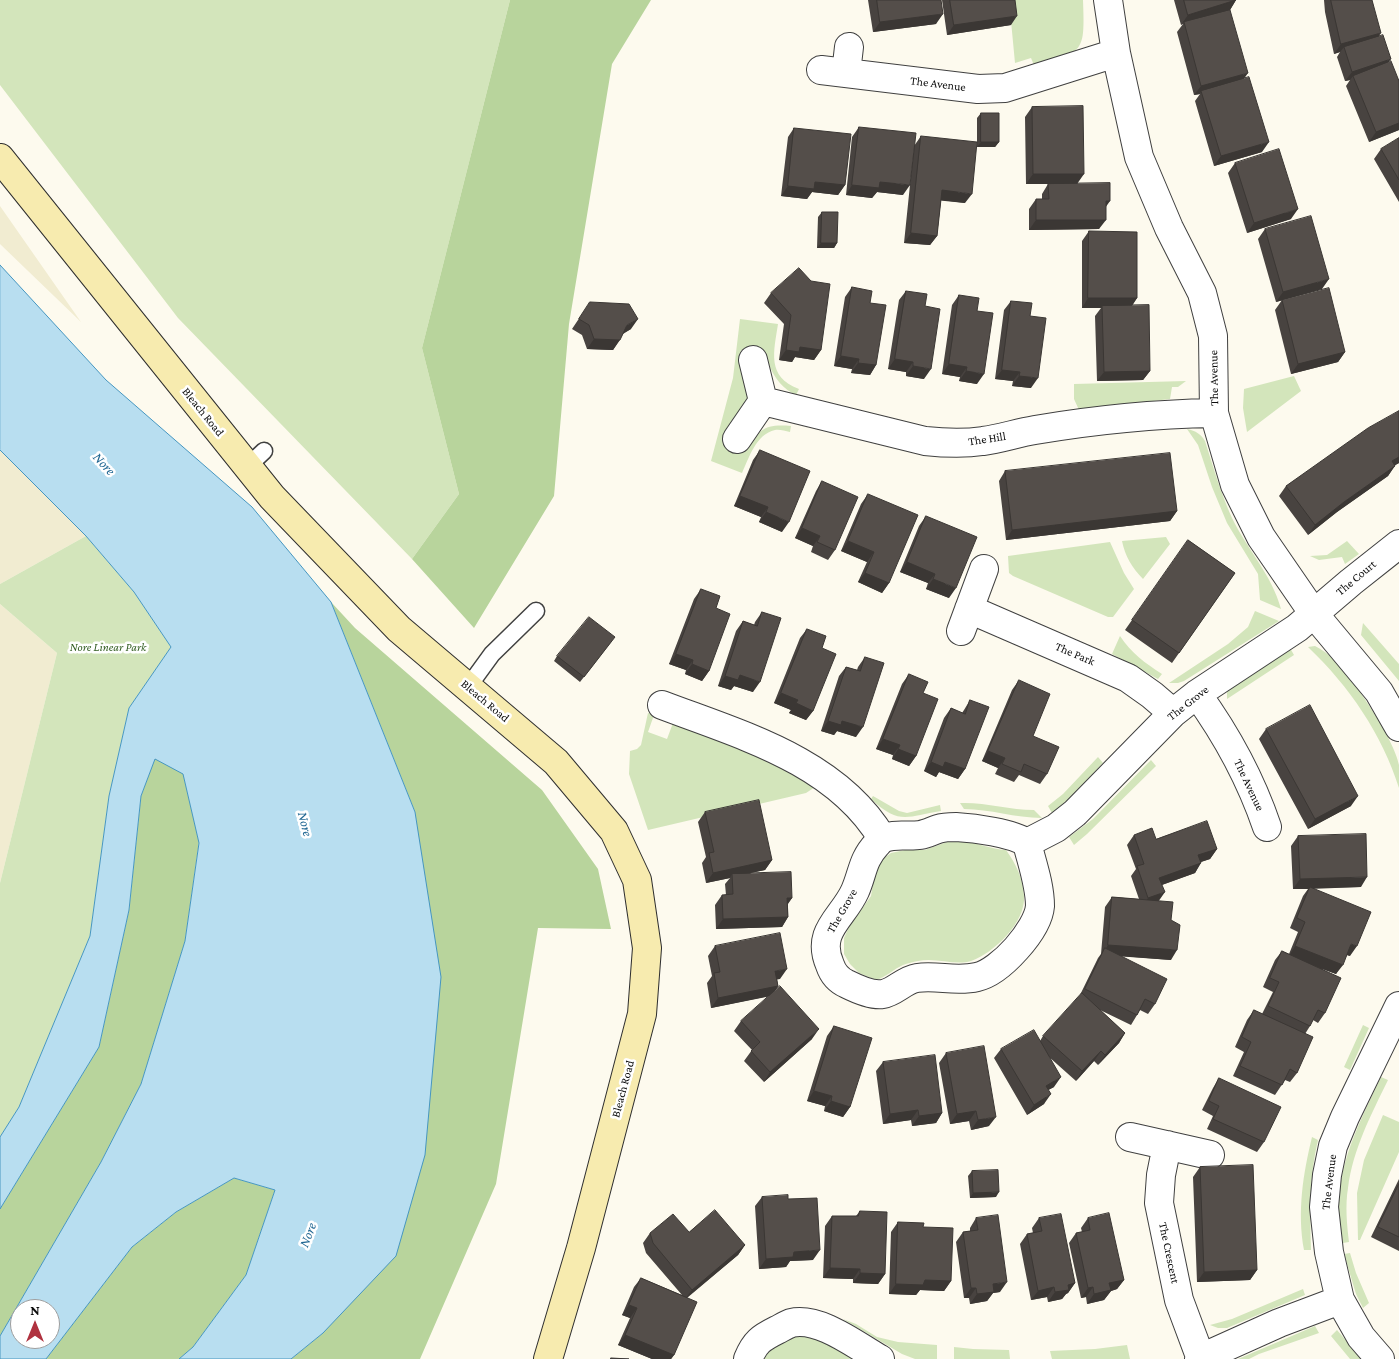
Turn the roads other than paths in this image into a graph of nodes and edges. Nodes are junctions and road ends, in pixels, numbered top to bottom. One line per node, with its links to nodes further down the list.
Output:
1 (1108, 0): 2 (street, The Avenue)
2 (1116, 53): 3 (street, The Avenue); 7 (street, The Avenue)
3 (839, 63)
4 (0, 158): 13 (street, Bleach Road)
5 (753, 360): 6 (street)
6 (763, 401): 7 (street, The Hill); 8 (street)
7 (1214, 413): 12 (street, The Avenue)
8 (737, 439)
9 (1399, 544): 12 (street, The Court)
10 (984, 569): 16 (street, The Park)
11 (536, 611): 13 (lane)
12 (1314, 614): 14 (street, The Grove); 17 (street, The Avenue)
13 (468, 687): 26 (street, Bleach Road)
14 (1197, 694): 16 (street, The Grove); 18 (street, The Avenue)
15 (662, 705): 19 (street)
16 (1173, 713): 20 (street, The Grove)
17 (1399, 727)
18 (1266, 827)
19 (882, 838): 20 (street); 20 (street, The Grove)
20 (1027, 843)
21 (1399, 1006): 25 (street, The Avenue)
22 (1130, 1137): 23 (street)
23 (1167, 1145): 24 (street); 29 (street, The Crescent)
24 (1210, 1154)
25 (1340, 1300): 29 (street, The Crescent); 30 (street, The Avenue)
26 (548, 1359)
27 (748, 1359): 28 (street)
28 (880, 1359)
29 (1200, 1359)
30 (1380, 1359)

